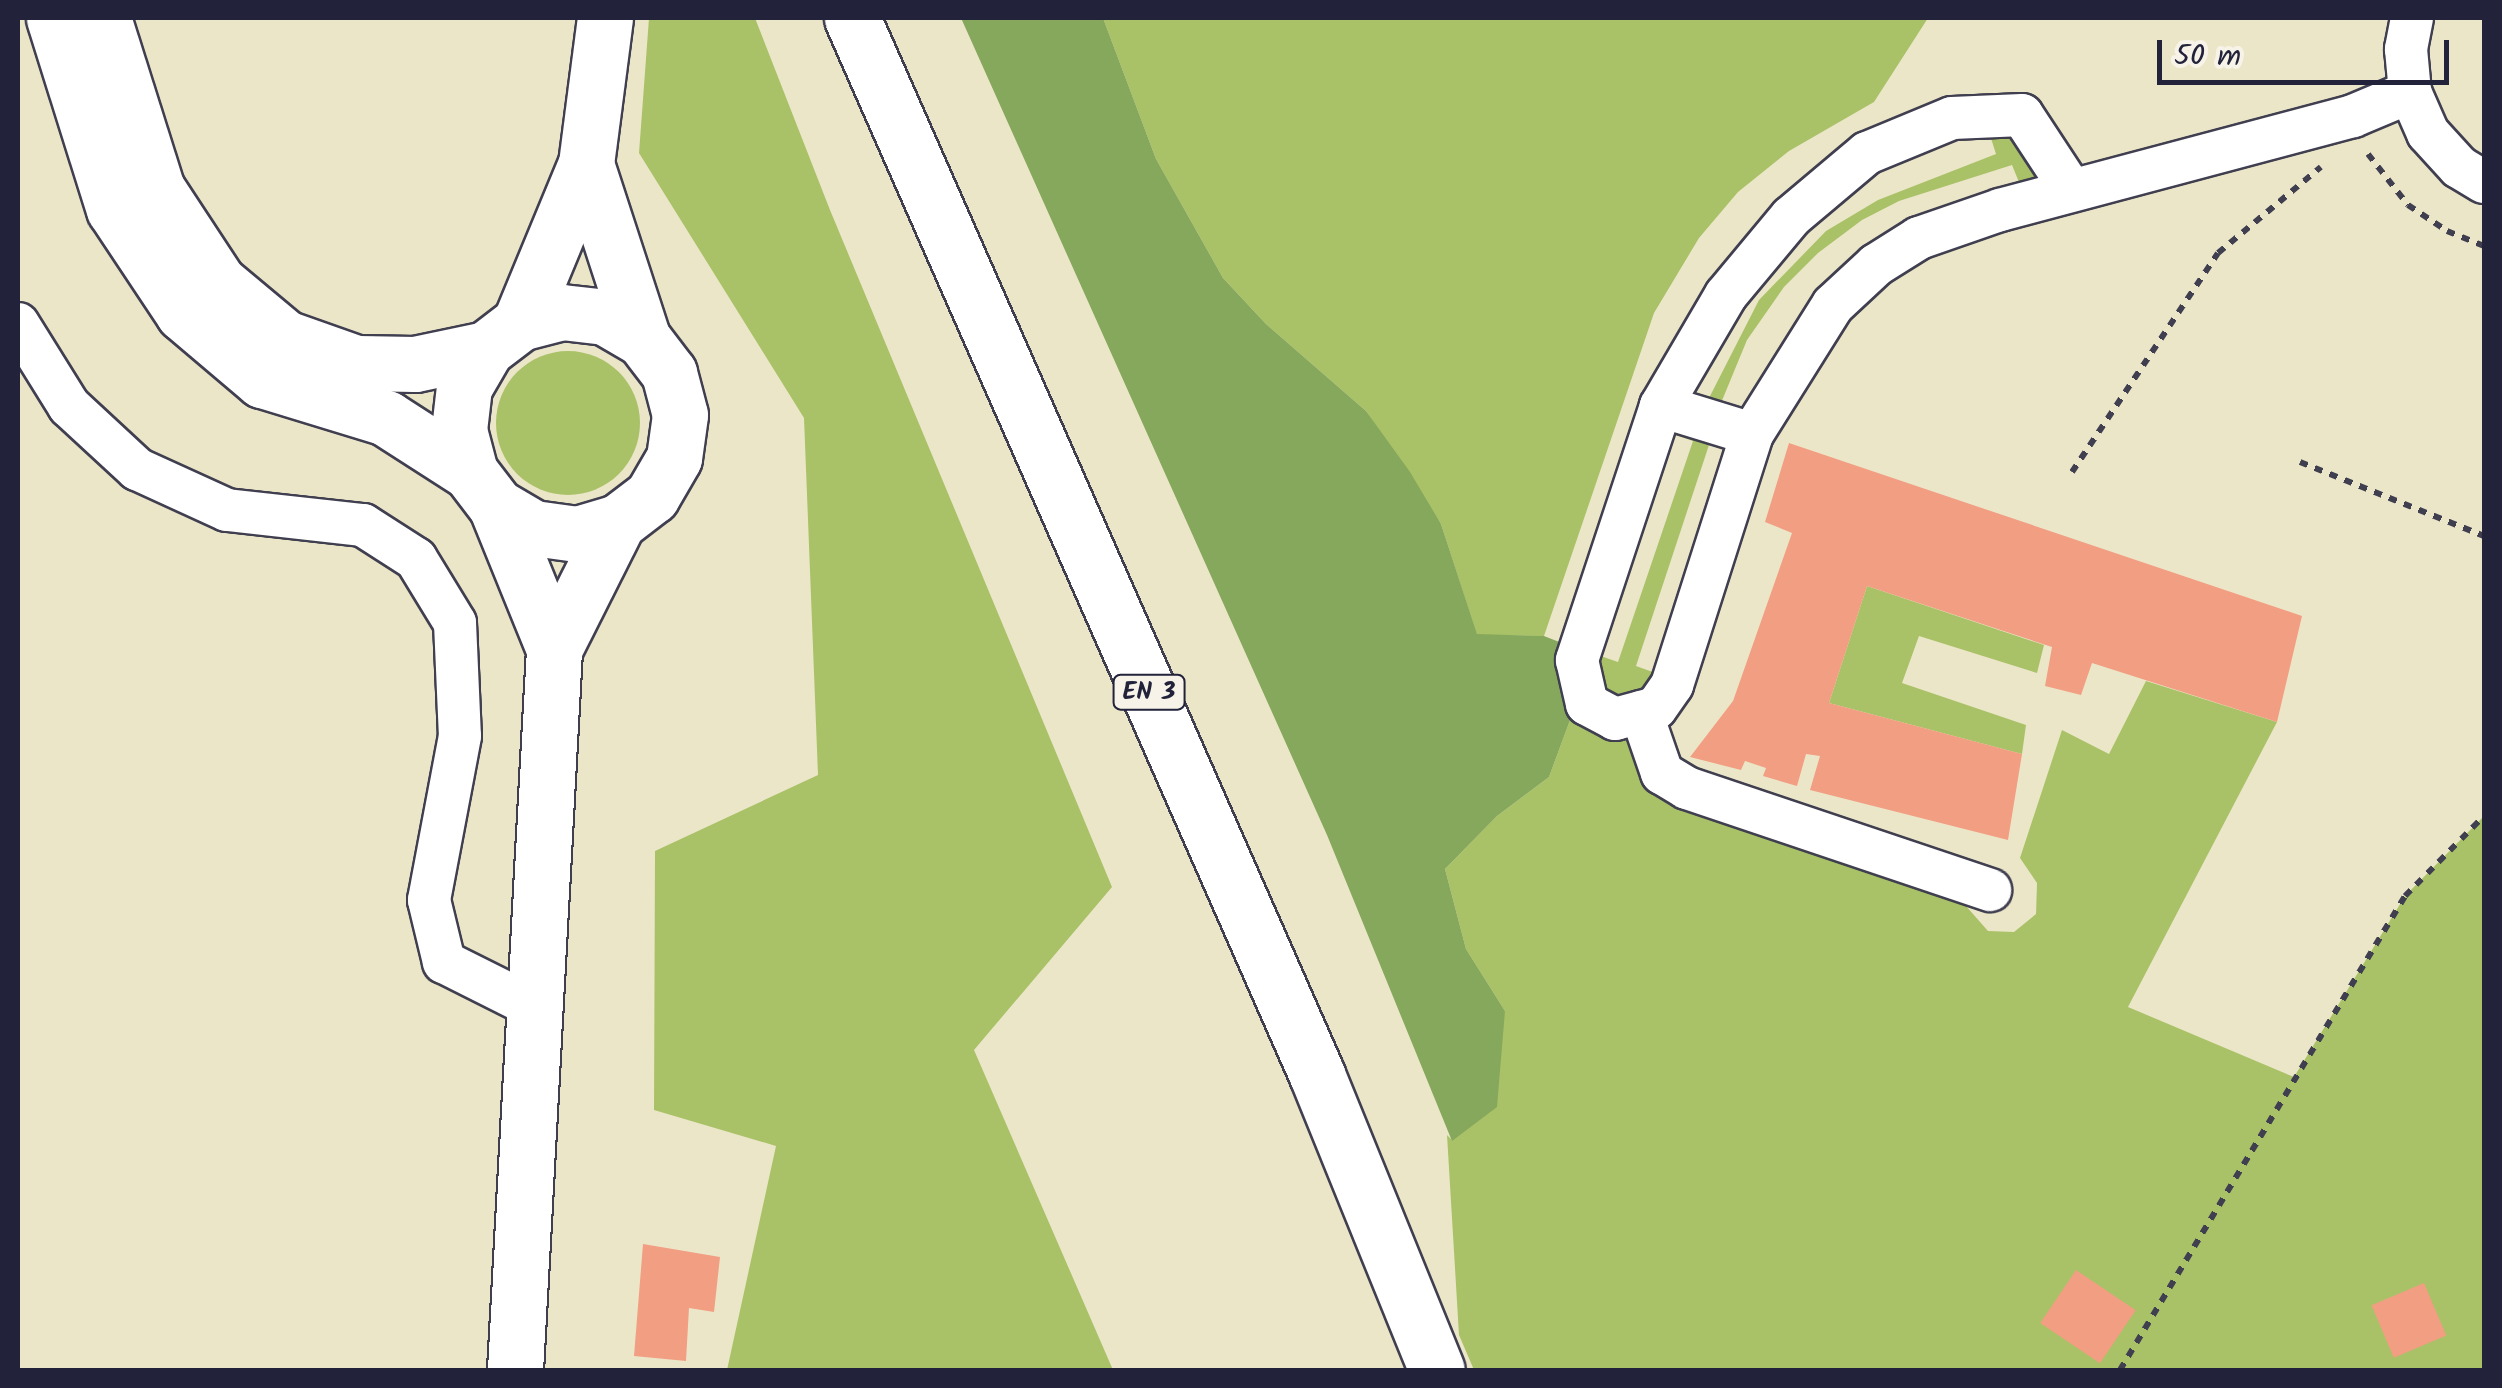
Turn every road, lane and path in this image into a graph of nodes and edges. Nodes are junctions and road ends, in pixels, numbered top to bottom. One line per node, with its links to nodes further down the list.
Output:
1 (54, 18): 19 (main road)
2 (104, 18): 13 (main road)
3 (605, 18): 8 (main road)
4 (852, 18): 28 (main road, EN 3)
5 (2412, 18): 6 (street)
6 (2410, 92): 7 (street); 9 (street)
7 (2356, 124): 10 (street); 11 (path); 18 (path)
8 (586, 164): 13 (main road); 14 (main road)
9 (2484, 182)
10 (2070, 188): 15 (street); 16 (street)
11 (2484, 246)
12 (18, 324): 26 (street)
13 (503, 336): 14 (main road); 19 (main road)
14 (642, 339): 20 (main road)
15 (1661, 406): 16 (street); 23 (street)
16 (1752, 434): 23 (street)
17 (2300, 462): 21 (path)
18 (2072, 472)
19 (483, 489): 20 (main road); 22 (main road)
20 (618, 522): 22 (main road)
21 (2484, 536)
22 (554, 649): 26 (main road)
23 (1640, 712): 25 (street)
24 (2484, 816): 29 (path)
25 (1990, 890)
26 (534, 1007): 27 (main road)
27 (515, 1370)
28 (1437, 1370)
29 (2120, 1370)

